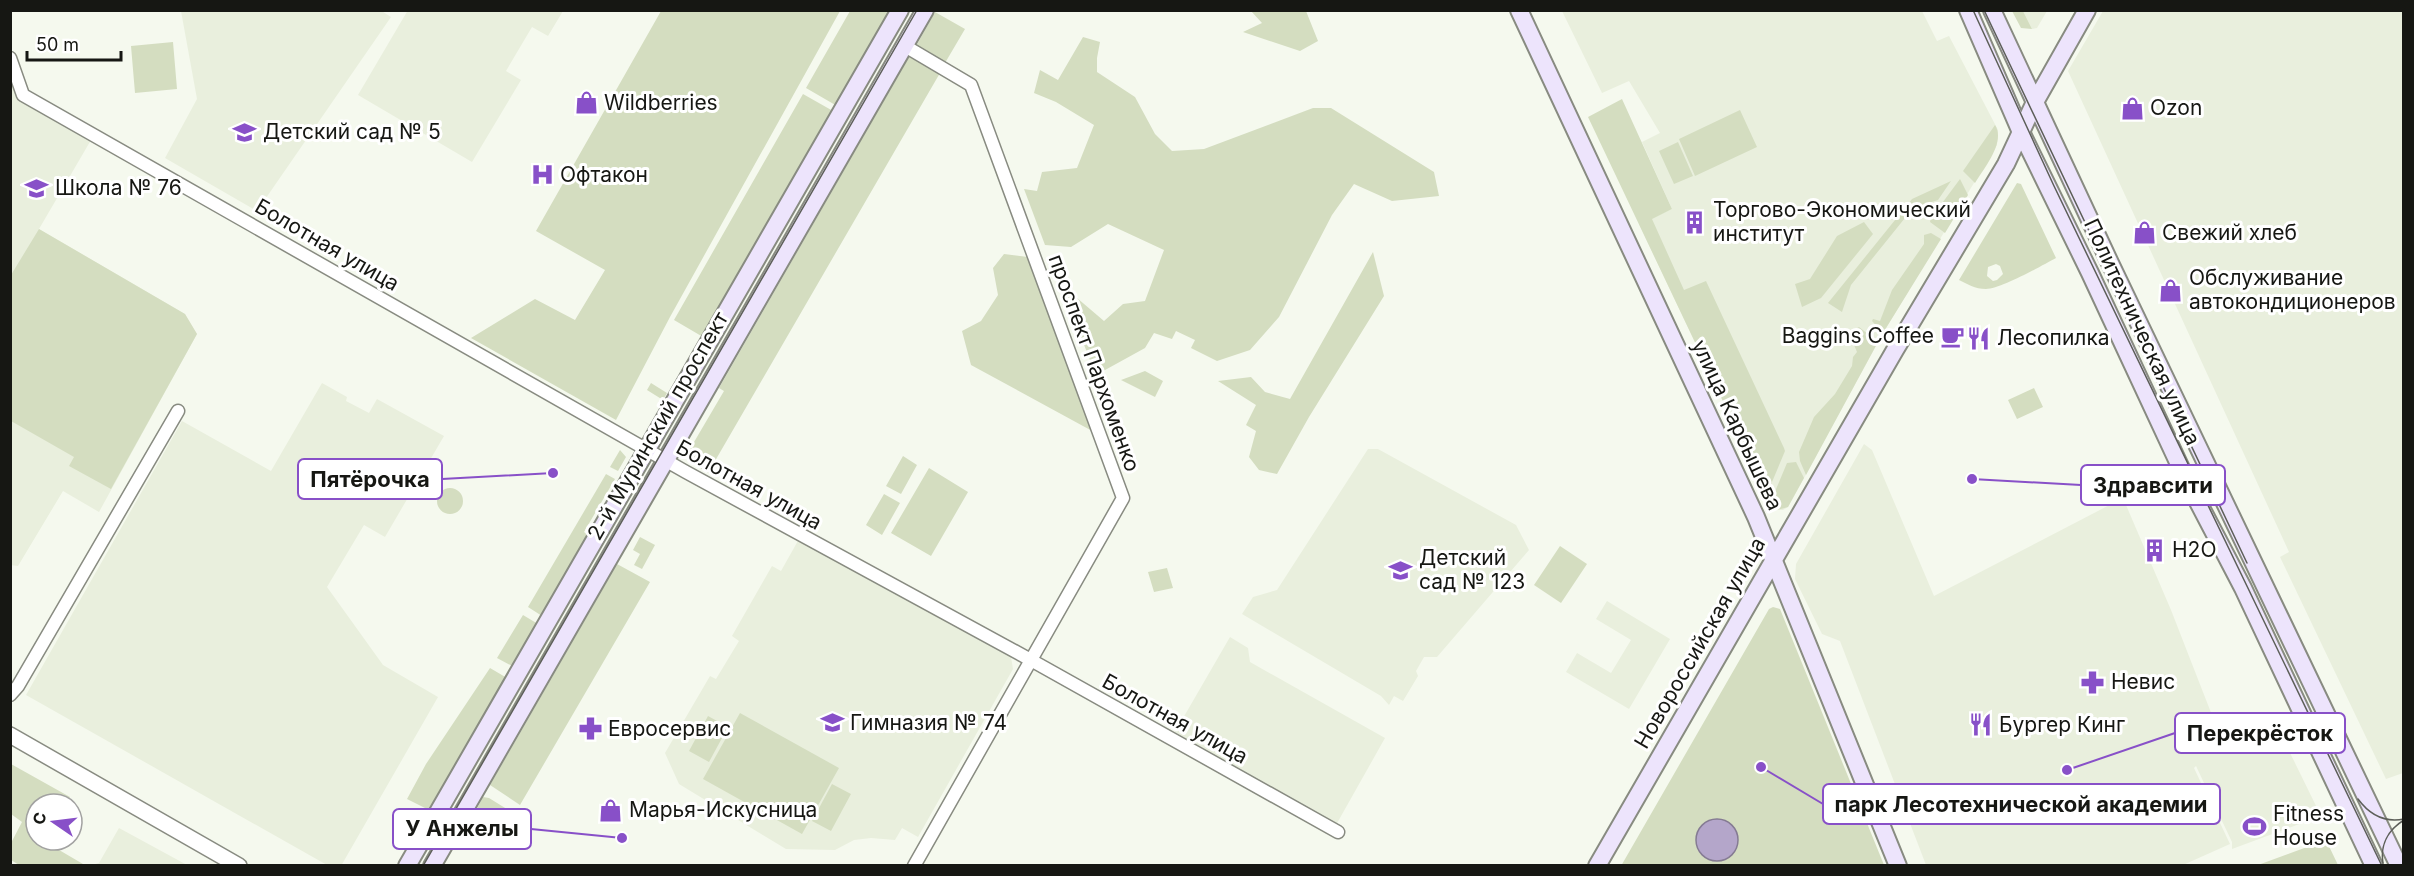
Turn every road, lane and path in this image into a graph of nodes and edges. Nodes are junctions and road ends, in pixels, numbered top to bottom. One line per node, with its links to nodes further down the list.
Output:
1 (900, 10): 13 (main road, 2-й Муринский проспект)
2 (925, 10): 8 (main road, 2-й Муринский проспект)
3 (1519, 10): 15 (main road, улица Карбышева)
4 (1968, 10): 11 (main road, Политехническая улица)
5 (1992, 10): 10 (main road, Политехническая улица)
6 (2078, 10): 10 (main road, Новороссийская улица)
7 (2086, 10): 10 (main road, Новороссийская улица)
8 (905, 46): 14 (main road, 2-й Муринский проспект); 16 (street, проспект Пархоменко)
9 (10, 58): 13 (street, Болотная улица)
10 (2032, 98): 11 (main road, Новороссийская улица); 27 (main road, Политехническая улица)
11 (2020, 130): 15 (main road, Новороссийская улица); 26 (main road, Политехническая улица)
12 (178, 411): 17 (street)
13 (646, 450): 14 (street, Болотная улица); 21 (main road, 2-й Муринский проспект)
14 (665, 460): 16 (street, Болотная улица); 22 (main road, 2-й Муринский проспект)
15 (1773, 561): 24 (main road, Новороссийская улица); 25 (main road, улица Карбышева)
16 (1029, 659): 19 (street, Болотная улица); 23 (street, проспект Пархоменко)
17 (10, 695)
18 (10, 735): 20 (street)
19 (1338, 832)
20 (239, 866)
21 (407, 866)
22 (432, 866)
23 (914, 866)
24 (1597, 866)
25 (1898, 866)
26 (2374, 866)
27 (2398, 866)

